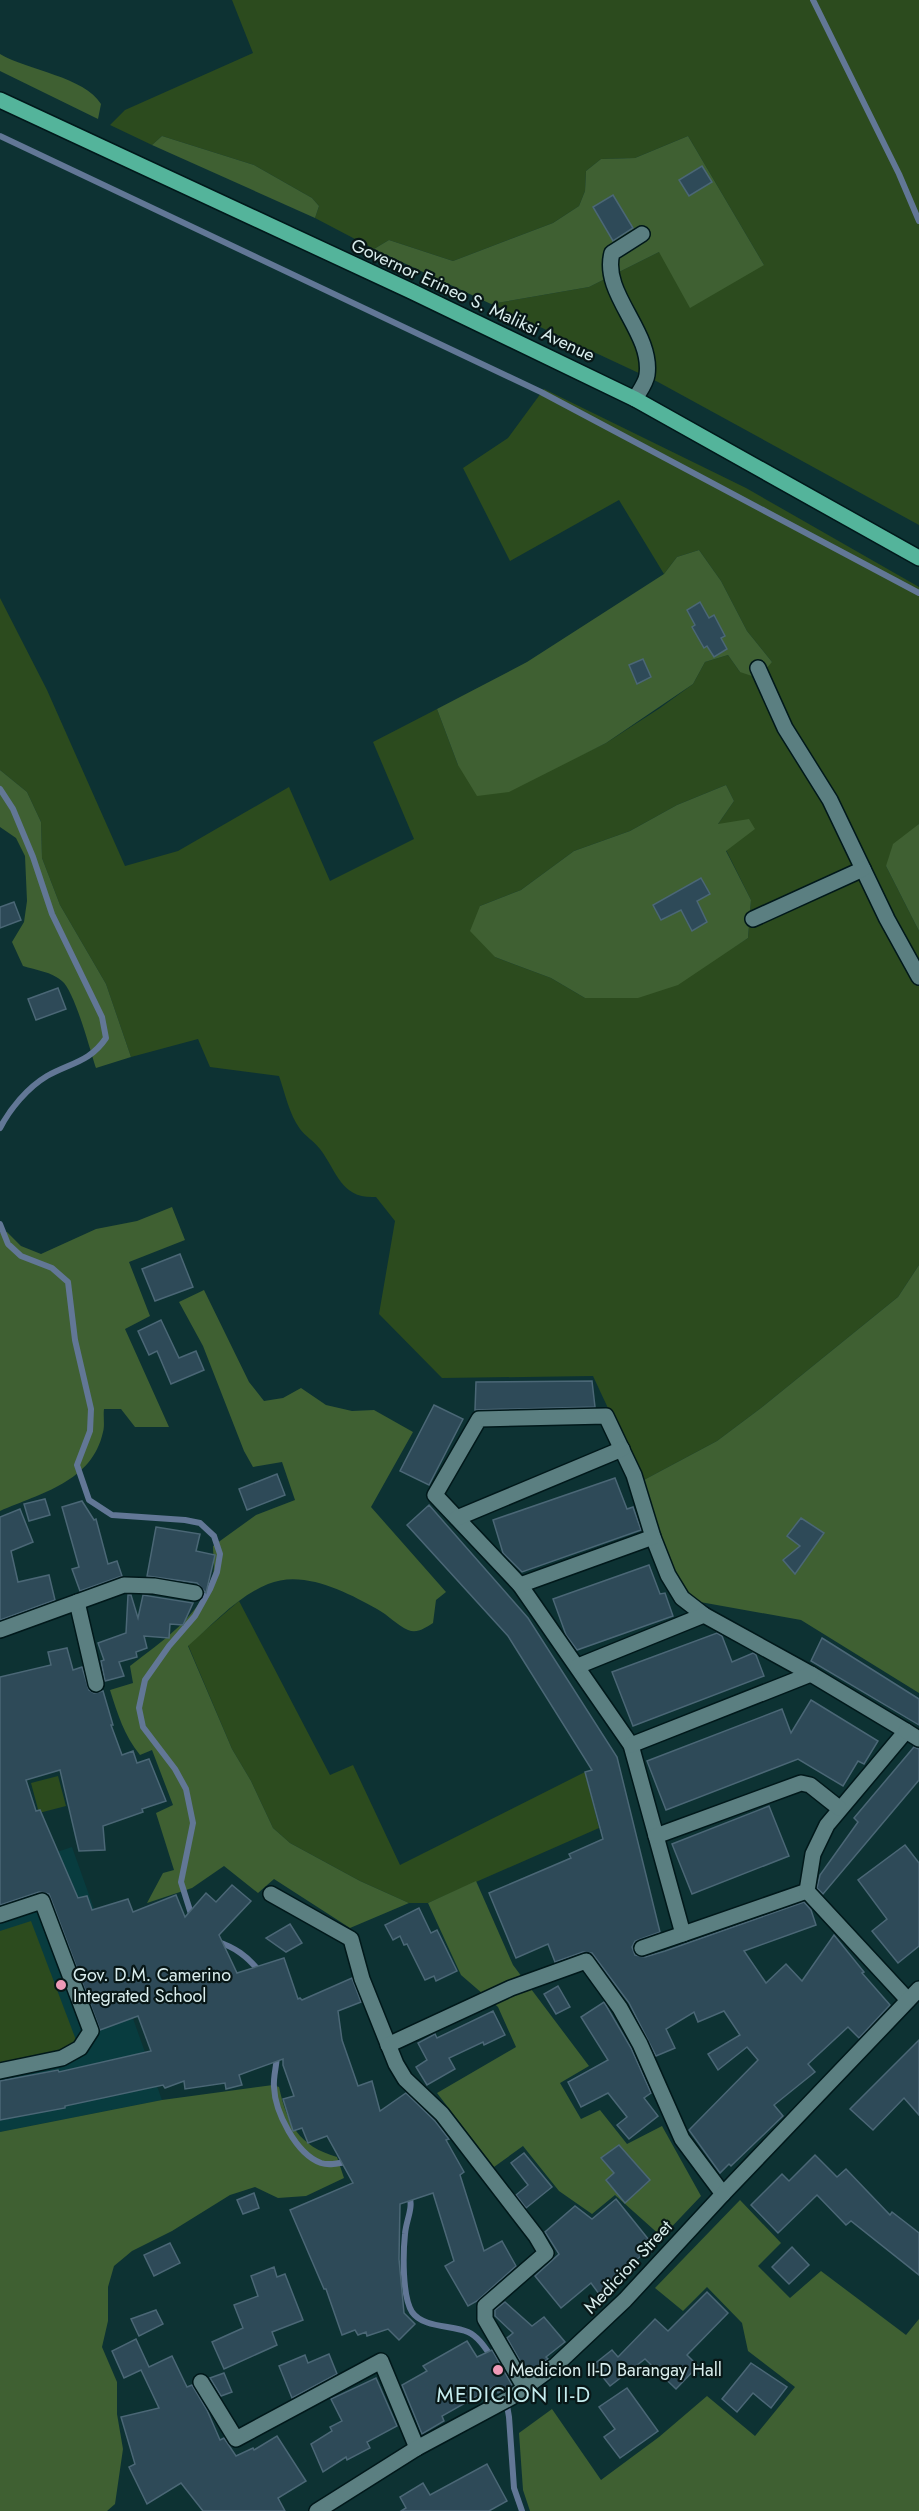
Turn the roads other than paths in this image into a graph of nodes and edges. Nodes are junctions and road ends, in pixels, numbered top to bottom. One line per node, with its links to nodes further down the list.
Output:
1 (0, 100): 3 (main road, Governor Erineo S. Maliksi Avenue)
2 (642, 234): 3 (street)
3 (636, 399): 4 (main road, Governor Erineo S. Maliksi Avenue)
4 (919, 558)
5 (758, 668): 6 (street)
6 (863, 869): 7 (street); 8 (street)
7 (753, 920)
8 (919, 977)
9 (622, 1449): 10 (street); 10 (street); 11 (street)
10 (457, 1518): 12 (street)
11 (653, 1537): 12 (street); 15 (street)
12 (520, 1585): 17 (street)
13 (195, 1593): 14 (street)
14 (77, 1602): 16 (street); 19 (street)
15 (704, 1615): 17 (street); 18 (street)
16 (0, 1630)
17 (578, 1666): 21 (street)
18 (811, 1674): 20 (street); 21 (street)
19 (96, 1684)
20 (912, 1735): 22 (street)
21 (631, 1745): 23 (street)
22 (839, 1808): 23 (street); 24 (street)
23 (656, 1836): 27 (street)
24 (807, 1891): 27 (street); 29 (street)
25 (271, 1894): 30 (street)
26 (0, 1915): 31 (street)
27 (683, 1934): 28 (street)
28 (642, 1948)
29 (914, 1995): 32 (street, Medicion Street)
30 (388, 2045): 32 (street); 34 (street)
31 (0, 2071)
32 (723, 2194): 34 (street, Medicion Street)
33 (201, 2382): 35 (street)
34 (525, 2388): 35 (street, Medicion Street)
35 (417, 2448): 36 (street, Medicion Street)
36 (317, 2511)

